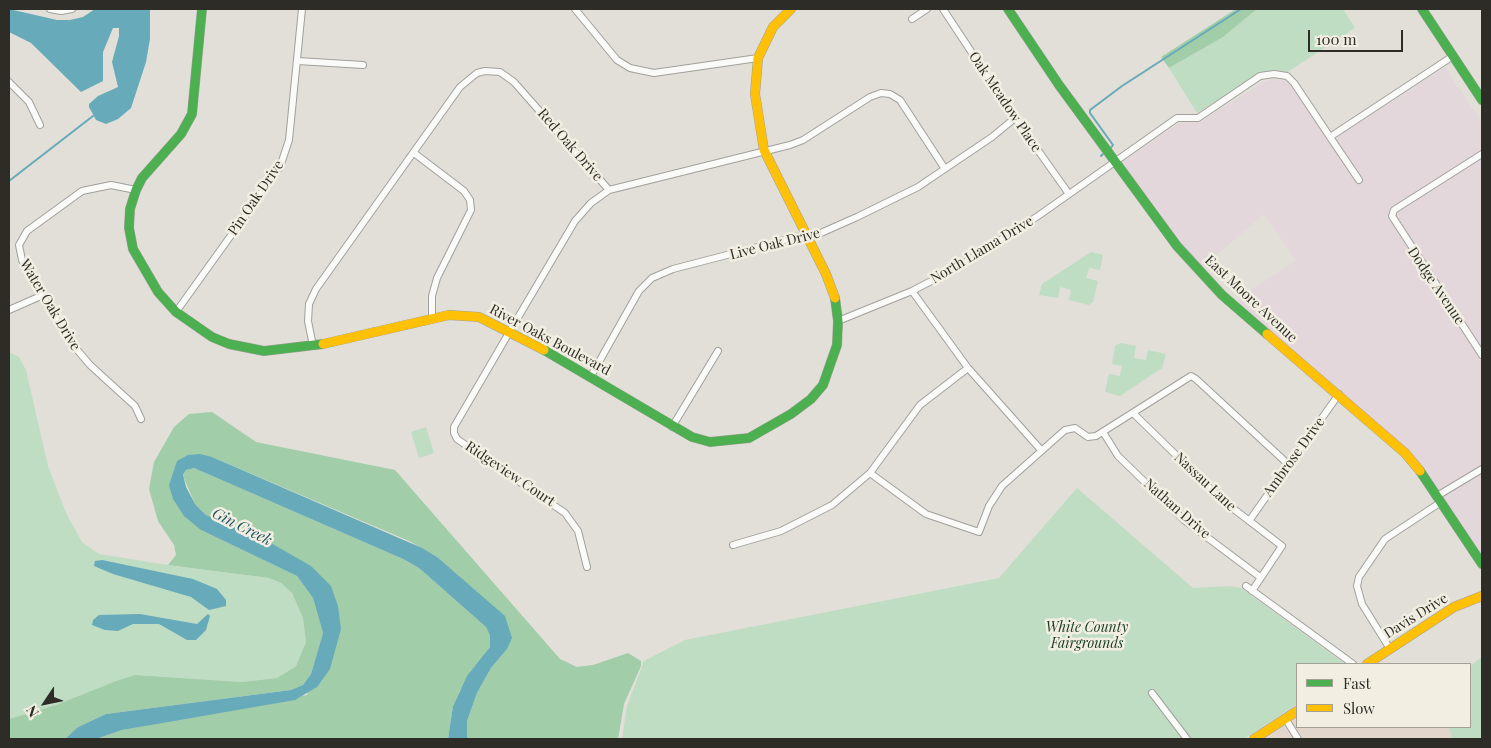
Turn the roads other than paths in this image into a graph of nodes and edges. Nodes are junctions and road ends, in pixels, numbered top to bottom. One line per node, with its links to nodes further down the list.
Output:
1 (50, 9): 2 (street)
2 (72, 9)
3 (202, 9): 27 (street, River Oaks Boulevard)
4 (302, 9): 14 (street, Pin Oak Drive)
5 (575, 9): 13 (street)
6 (791, 9): 13 (street, River Oaks Boulevard)
7 (927, 9): 11 (street)
8 (943, 9): 18 (street, Oak Meadow Place)
9 (1008, 9): 24 (street, East Moore Avenue)
10 (1422, 9): 12 (street)
11 (912, 19)
12 (1453, 56): 17 (street); 20 (street)
13 (758, 58): 21 (street, River Oaks Boulevard)
14 (298, 61): 15 (street); 34 (street, Pin Oak Drive)
15 (363, 65)
16 (9, 82): 19 (street)
17 (1482, 100)
18 (1015, 118): 25 (street, Live Oak Drive); 29 (street, Oak Meadow Place)
19 (40, 125)
20 (1330, 137): 24 (street, North Llama Drive); 26 (street, North Llama Drive)
21 (764, 150): 25 (street, Red Oak Drive); 28 (street, Red Oak Drive); 30 (street, River Oaks Boulevard)
22 (414, 153): 28 (street, Red Oak Drive); 35 (street); 38 (street, Red Oak Drive)
23 (1482, 154): 40 (street, Dodge Avenue)
24 (1114, 161): 29 (street, North Llama Drive); 43 (street, East Moore Avenue)
25 (945, 169): 30 (street, Live Oak Drive)
26 (1360, 180)
27 (136, 190): 32 (street, Water Oak Drive); 34 (street, River Oaks Boulevard)
28 (608, 190): 37 (street)
29 (1069, 194): 31 (street, North Llama Drive)
30 (808, 236): 36 (street, River Oaks Boulevard); 42 (street, Live Oak Drive)
31 (912, 291): 36 (street, North Llama Drive); 41 (street)
32 (43, 296): 33 (street); 45 (street, Water Oak Drive)
33 (9, 310)
34 (176, 312): 38 (street, River Oaks Boulevard)
35 (432, 318): 37 (street, River Oaks Boulevard); 38 (street, River Oaks Boulevard)
36 (838, 321): 46 (street, River Oaks Boulevard)
37 (510, 331): 42 (street, River Oaks Boulevard); 56 (street, Ridgeview Court)
38 (313, 346)
39 (718, 351): 46 (street)
40 (1482, 355)
41 (968, 368): 48 (street); 51 (street)
42 (590, 376): 46 (street, River Oaks Boulevard)
43 (1339, 394): 49 (street, Ambrose Drive); 52 (street, East Moore Avenue)
44 (1133, 413): 47 (street); 49 (street); 53 (street, Nassau Lane)
45 (141, 419)
46 (672, 427)
47 (1103, 432): 48 (street); 57 (street, Nathan Drive)
48 (1041, 450): 51 (street)
49 (1288, 465): 53 (street, Ambrose Drive)
50 (1482, 469): 52 (street)
51 (870, 473): 54 (street)
52 (1439, 499): 55 (street, East Moore Avenue); 61 (street)
53 (1249, 521): 57 (street, Nassau Lane)
54 (733, 545)
55 (1482, 564)
56 (587, 567)
57 (1260, 577): 59 (street)
58 (1246, 586): 59 (street)
59 (1252, 591): 62 (street)
60 (1482, 596): 61 (street, Davis Drive)
61 (1390, 649): 63 (street, Davis Drive)
62 (1352, 663)
63 (1369, 663)
64 (1152, 693): 67 (street)
65 (1296, 712): 66 (street)
66 (1286, 718): 68 (street); 69 (street)
67 (1187, 739)
68 (1254, 739)
69 (1298, 739)

